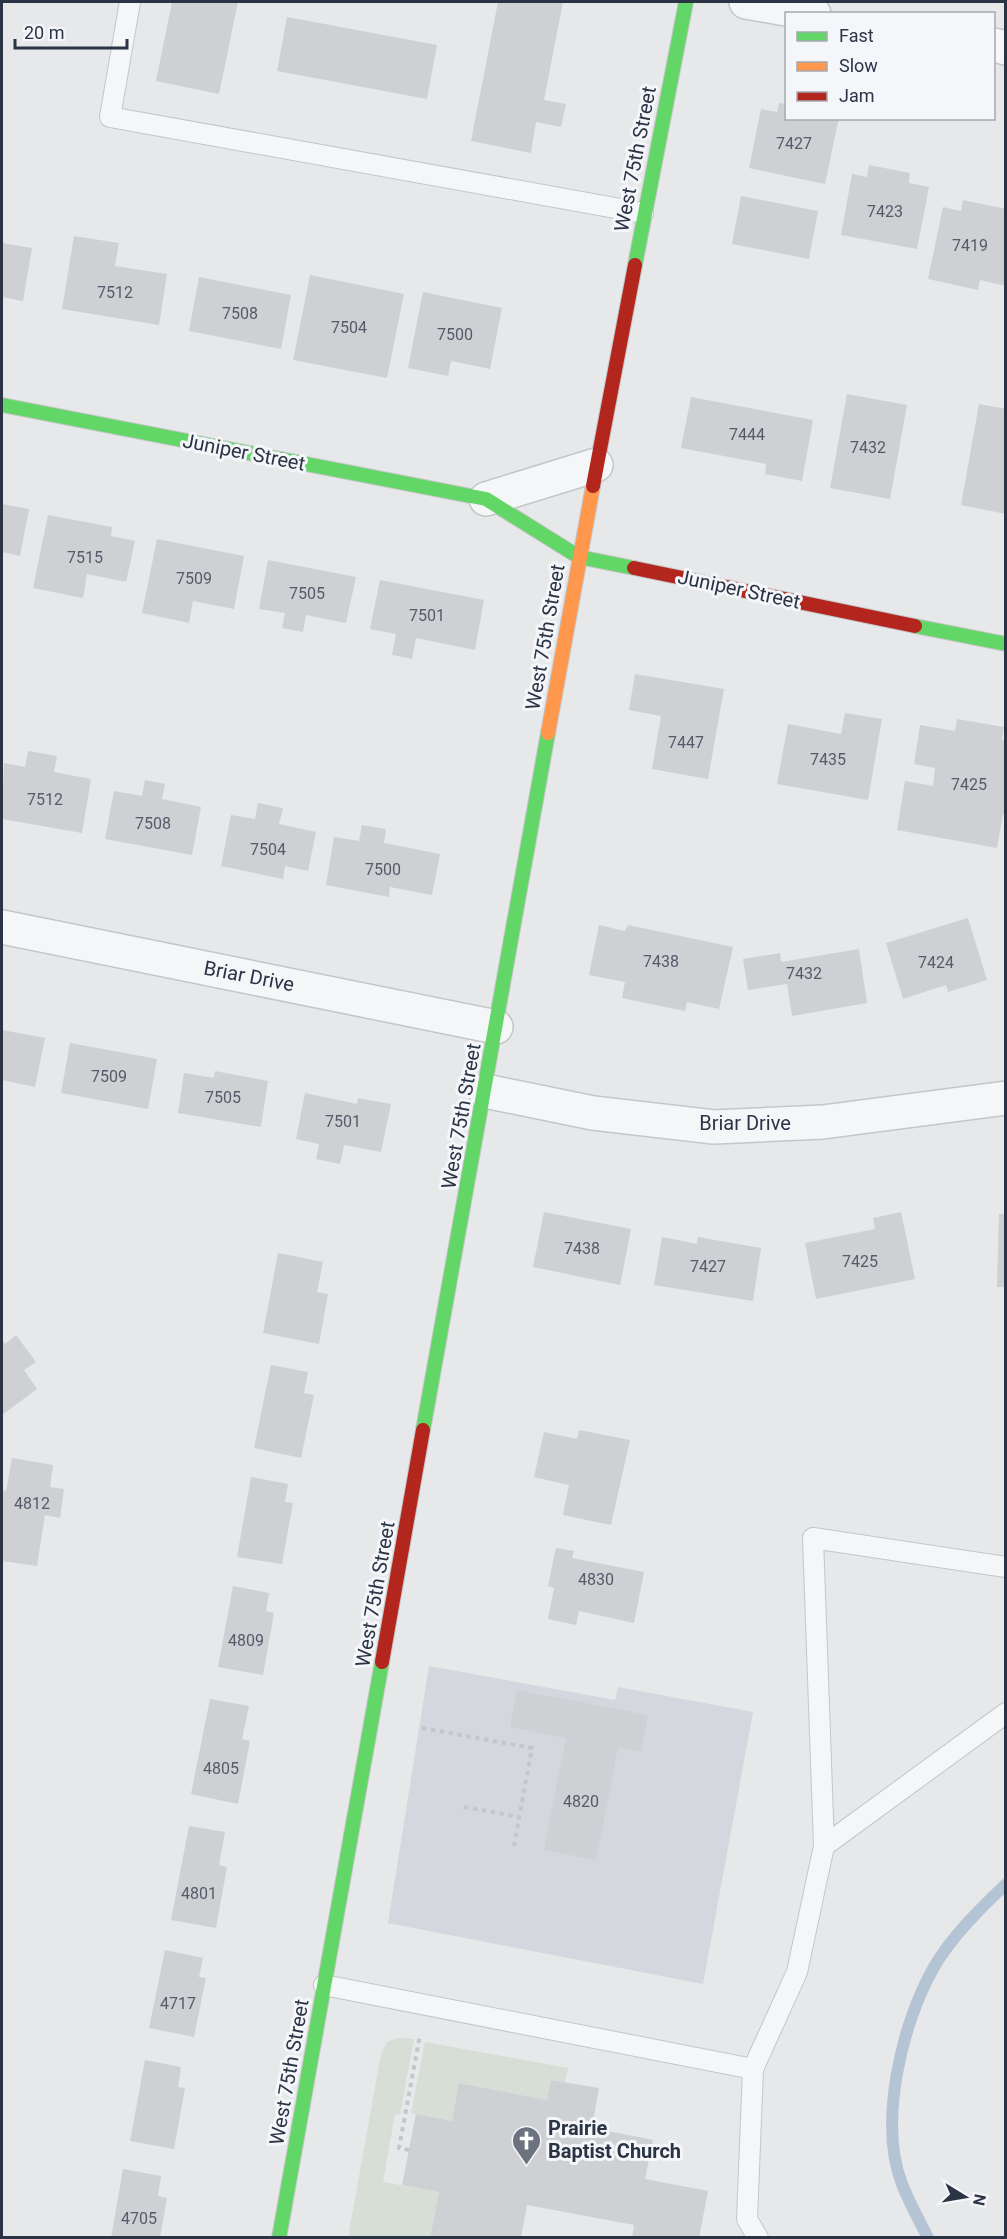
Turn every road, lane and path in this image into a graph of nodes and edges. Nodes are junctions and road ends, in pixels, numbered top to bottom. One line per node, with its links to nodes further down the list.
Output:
1 (130, 2): 5 (lane)
2 (686, 2): 5 (main road, West 75th Street)
3 (747, 2): 4 (street)
4 (803, 12)
5 (644, 213): 7 (main road, West 75th Street)
6 (2, 405): 8 (main road, Juniper Street)
7 (596, 465): 8 (street, Juniper Street); 9 (main road, West 75th Street)
8 (486, 499): 9 (main road, Juniper Street)
9 (579, 557): 10 (main road, Juniper Street); 12 (main road, West 75th Street)
10 (1005, 644)
11 (2, 927): 12 (street, Briar Drive)
12 (496, 1027): 13 (main road, West 75th Street)
13 (485, 1091): 14 (street, Briar Drive); 22 (main road, West 75th Street)
14 (1005, 1098)
15 (1005, 1568): 21 (lane)
16 (1005, 1713): 21 (lane)
17 (422, 1728): 19 (path)
18 (465, 1807): 19 (path)
19 (520, 1817): 20 (path)
20 (514, 1846)
21 (824, 1846): 24 (lane)
22 (324, 1985): 24 (lane); 27 (main road, West 75th Street)
23 (420, 2035): 25 (path)
24 (753, 2069): 26 (lane)
25 (409, 2150)
26 (748, 2228): 28 (lane)
27 (279, 2238)
28 (758, 2238)

